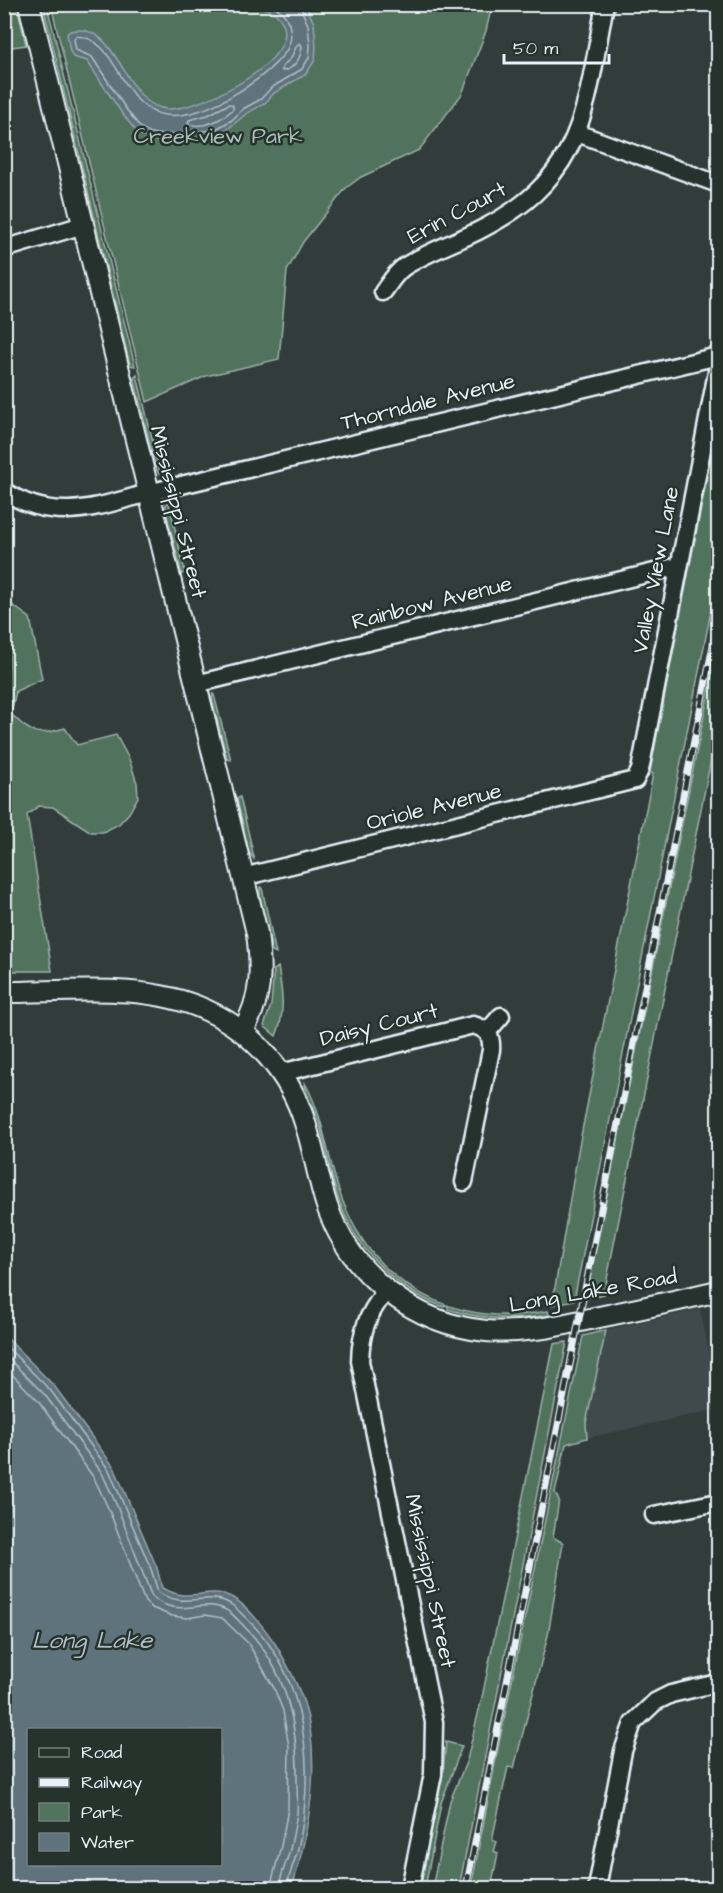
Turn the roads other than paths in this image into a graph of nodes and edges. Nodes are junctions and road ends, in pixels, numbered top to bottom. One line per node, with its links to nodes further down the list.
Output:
1 (30, 4): 5 (street, Mississippi Street)
2 (605, 4): 3 (street, Erin Court)
3 (578, 133): 4 (street); 7 (street, Erin Court)
4 (718, 184)
5 (83, 225): 6 (street); 11 (street, Mississippi Street)
6 (4, 249)
7 (384, 292)
8 (718, 356): 11 (street, Thorndale Avenue)
9 (718, 367): 12 (street, Valley View Lane)
10 (4, 491): 11 (street, Thorndale Avenue)
11 (148, 493): 13 (street, Mississippi Street)
12 (679, 566): 13 (street, Rainbow Avenue); 14 (street, Valley View Lane)
13 (196, 684): 15 (street, Mississippi Street)
14 (635, 780): 15 (street, Oriole Avenue)
15 (243, 877): 18 (street, Mississippi Street)
16 (4, 992): 18 (street, Long Lake Road)
17 (501, 1016): 19 (street)
18 (243, 1031): 20 (street, Long Lake Road)
19 (488, 1031): 20 (street, Daisy Court); 21 (street)
20 (281, 1073): 22 (street, Long Lake Road)
21 (464, 1182)
22 (386, 1291): 23 (street, Long Lake Road); 27 (street, Mississippi Street)
23 (718, 1292)
24 (718, 1502): 25 (street)
25 (654, 1515)
26 (718, 1683): 28 (street)
27 (410, 1888)
28 (597, 1888)

